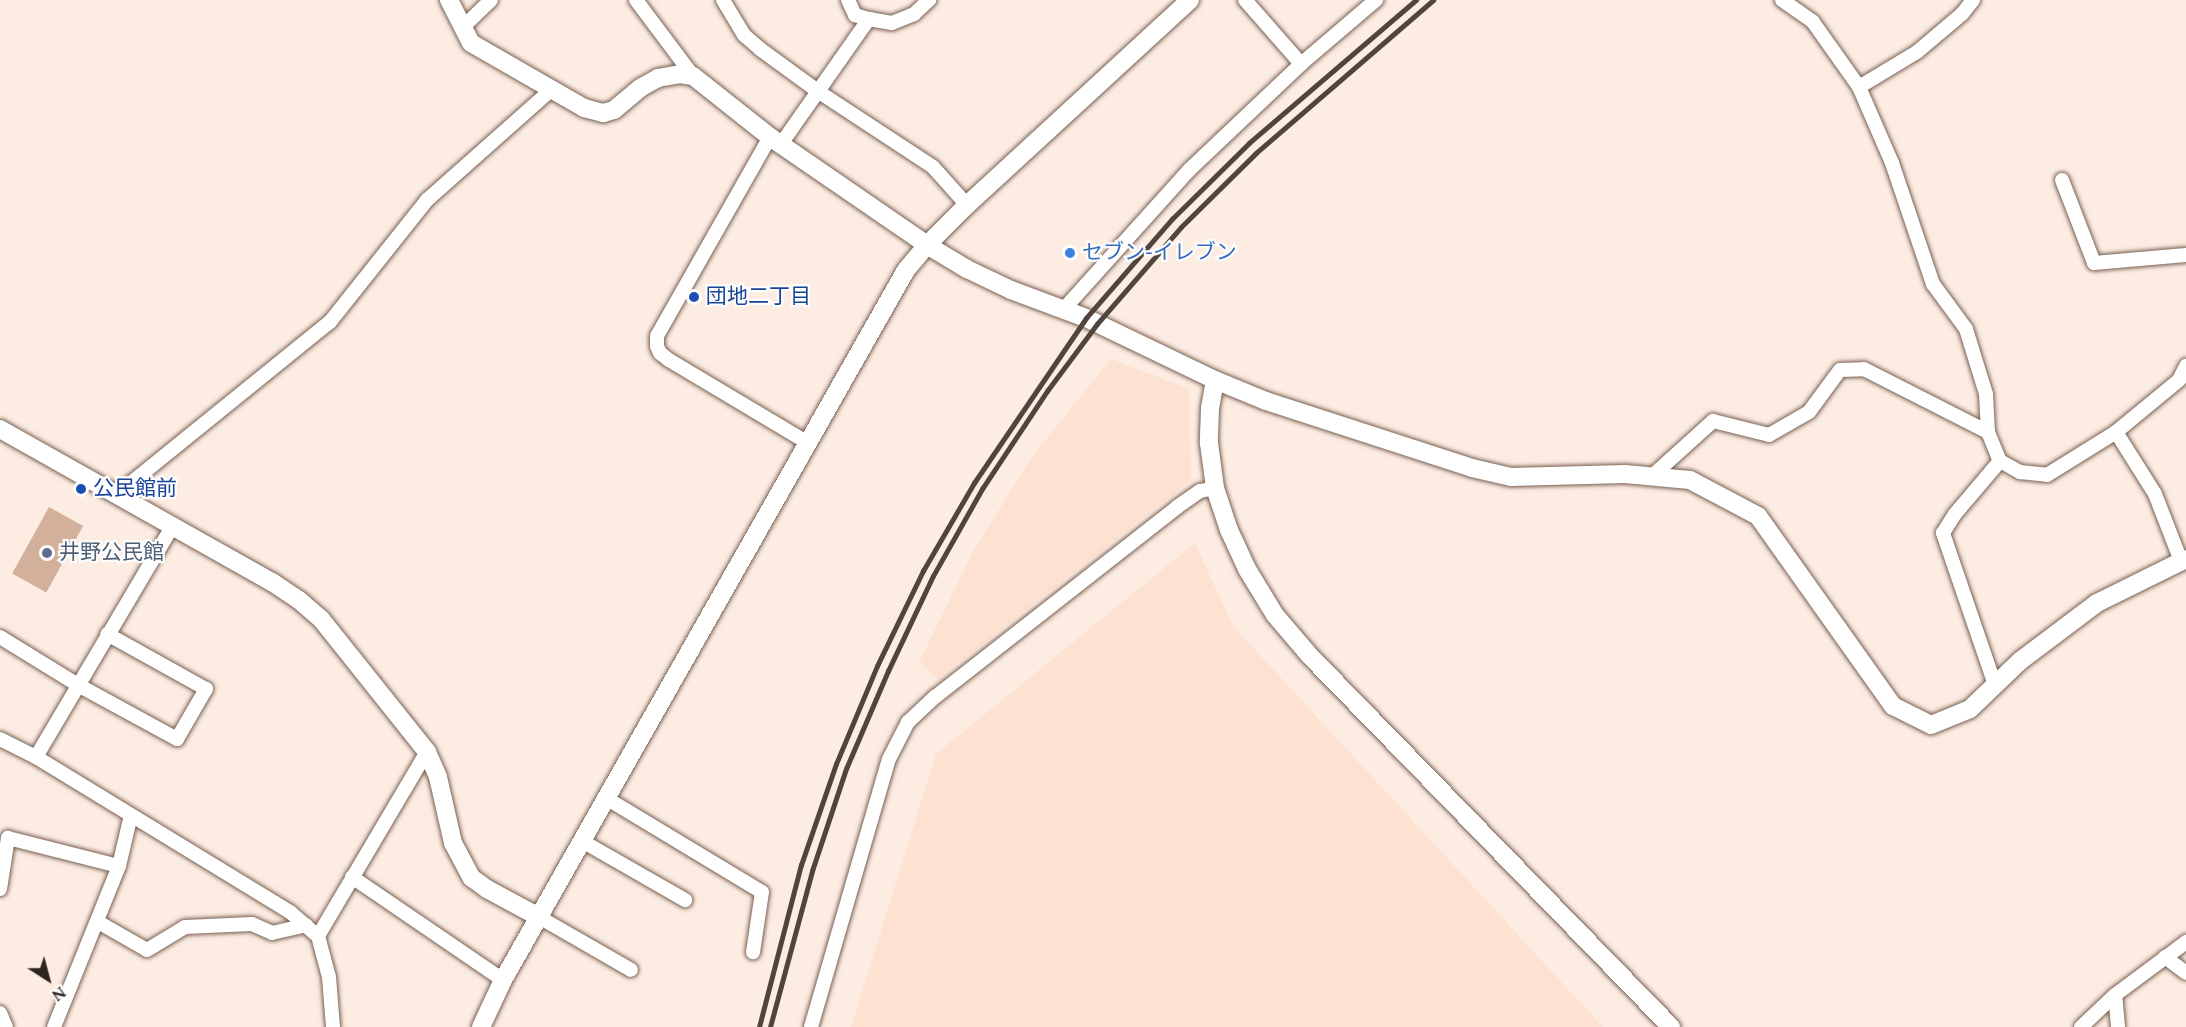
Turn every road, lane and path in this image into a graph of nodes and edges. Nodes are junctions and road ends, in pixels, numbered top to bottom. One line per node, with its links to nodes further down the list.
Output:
1 (449, 0): 13 (street)
2 (491, 0): 13 (street)
3 (636, 0): 15 (street)
4 (723, 0): 18 (street)
5 (848, 0): 12 (street)
6 (929, 0): 12 (street)
7 (1190, 0): 21 (street)
8 (1245, 0): 14 (street)
9 (1376, 0): 14 (street)
10 (1782, 0): 16 (street)
11 (1973, 0): 16 (street)
12 (869, 19): 18 (street)
13 (462, 28): 17 (street)
14 (1301, 64): 24 (street)
15 (693, 76): 17 (street); 19 (street)
16 (1859, 87): 28 (street)
17 (552, 89): 34 (street)
18 (819, 92): 19 (street); 21 (street)
19 (775, 140): 22 (street); 30 (street)
20 (2062, 180): 23 (street)
21 (967, 205): 22 (street)
22 (927, 245): 24 (street); 30 (street)
23 (2186, 255)
24 (1063, 310): 26 (street)
25 (2186, 366): 29 (street)
26 (1215, 380): 32 (street); 33 (street)
27 (0, 429): 34 (street)
28 (1988, 432): 31 (street); 32 (street)
29 (2116, 432): 31 (street); 36 (street)
30 (808, 443): 44 (street)
31 (2000, 461): 40 (street)
32 (1651, 477): 40 (street)
33 (1215, 488): 67 (street); 68 (street)
34 (116, 495): 35 (street)
35 (172, 527): 37 (street); 42 (street)
36 (2183, 560): 40 (street)
37 (108, 634): 39 (street); 39 (street)
38 (0, 637): 39 (street)
39 (78, 685): 43 (street)
40 (1995, 685)
41 (0, 739): 43 (street)
42 (427, 752): 48 (street); 51 (street)
43 (36, 757): 45 (street)
44 (606, 798): 46 (street); 56 (street)
45 (131, 814): 47 (street); 53 (street)
46 (582, 841): 50 (street); 51 (street)
47 (119, 866): 49 (street); 52 (street)
48 (352, 877): 54 (street); 60 (street)
49 (0, 890)
50 (685, 900)
51 (538, 917): 58 (street); 60 (street)
52 (98, 922): 53 (street); 64 (street)
53 (306, 925): 54 (street)
54 (318, 936): 65 (street)
55 (2186, 942): 57 (street)
56 (753, 952)
57 (2165, 957): 59 (street); 61 (street)
58 (631, 970)
59 (2186, 973)
60 (503, 980): 66 (street)
61 (2115, 995): 69 (street); 70 (street)
62 (0, 1013): 63 (street)
63 (6, 1027)
64 (54, 1027)
65 (333, 1027)
66 (480, 1027)
67 (811, 1027)
68 (1671, 1027)
69 (2081, 1027)
70 (2118, 1027)

